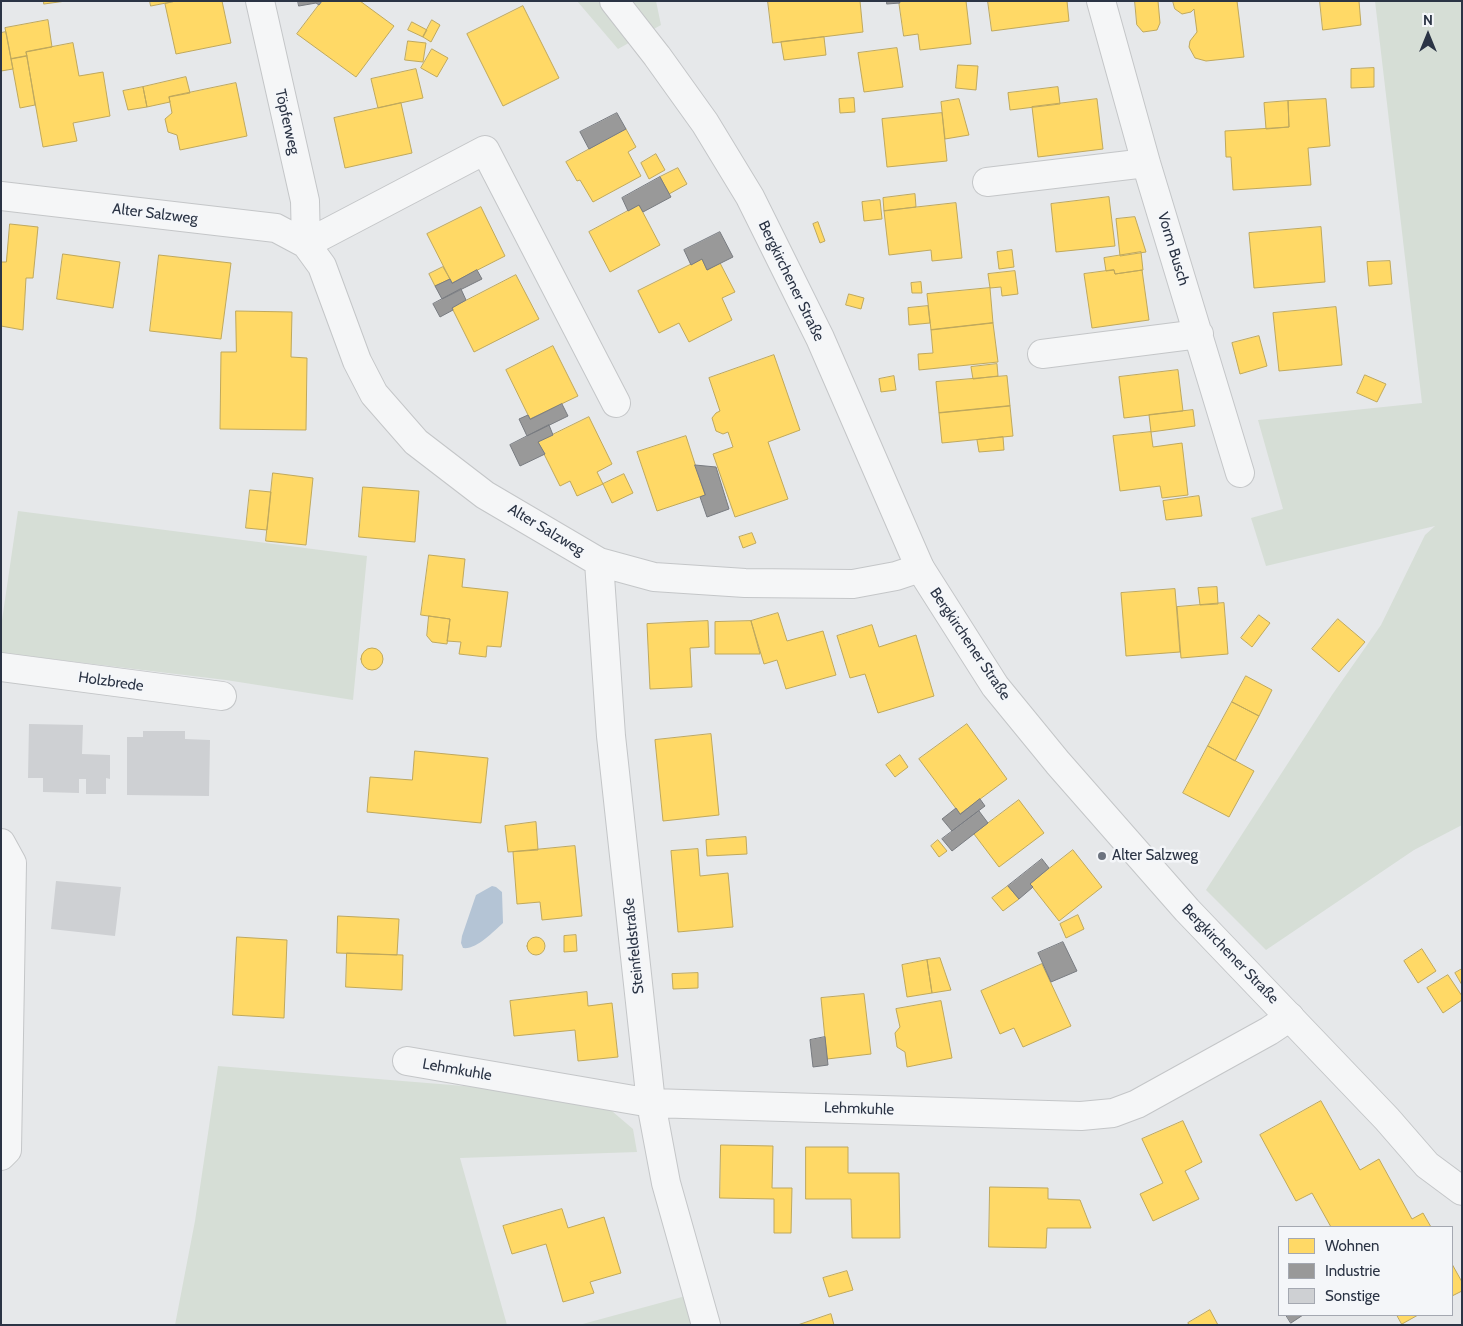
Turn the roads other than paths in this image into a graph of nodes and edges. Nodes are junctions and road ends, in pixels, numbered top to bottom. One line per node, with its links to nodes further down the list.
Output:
1 (260, 1): 7 (street, Töpferweg)
2 (614, 1): 13 (street, Bergkirchener Straße)
3 (1101, 1): 4 (street, Vorm Busch)
4 (1146, 163): 5 (street); 8 (street, Vorm Busch)
5 (987, 182)
6 (1, 196): 7 (street, Alter Salzweg)
7 (306, 244): 10 (street); 12 (street, Alter Salzweg)
8 (1199, 334): 9 (street); 11 (street, Vorm Busch)
9 (1042, 354)
10 (616, 403)
11 (1240, 473)
12 (599, 562): 13 (street, Alter Salzweg); 19 (street, Steinfeldstraße)
13 (920, 568): 17 (street, Bergkirchener Straße)
14 (1, 667): 15 (street, Holzbrede)
15 (222, 696)
16 (1, 842): 20 (street)
17 (1290, 1017): 19 (street, Lehmkuhle); 21 (street, Bergkirchener Straße)
18 (407, 1061): 19 (street, Lehmkuhle)
19 (651, 1103): 22 (street, Steinfeldstraße)
20 (1, 1156)
21 (1462, 1191)
22 (706, 1325)

